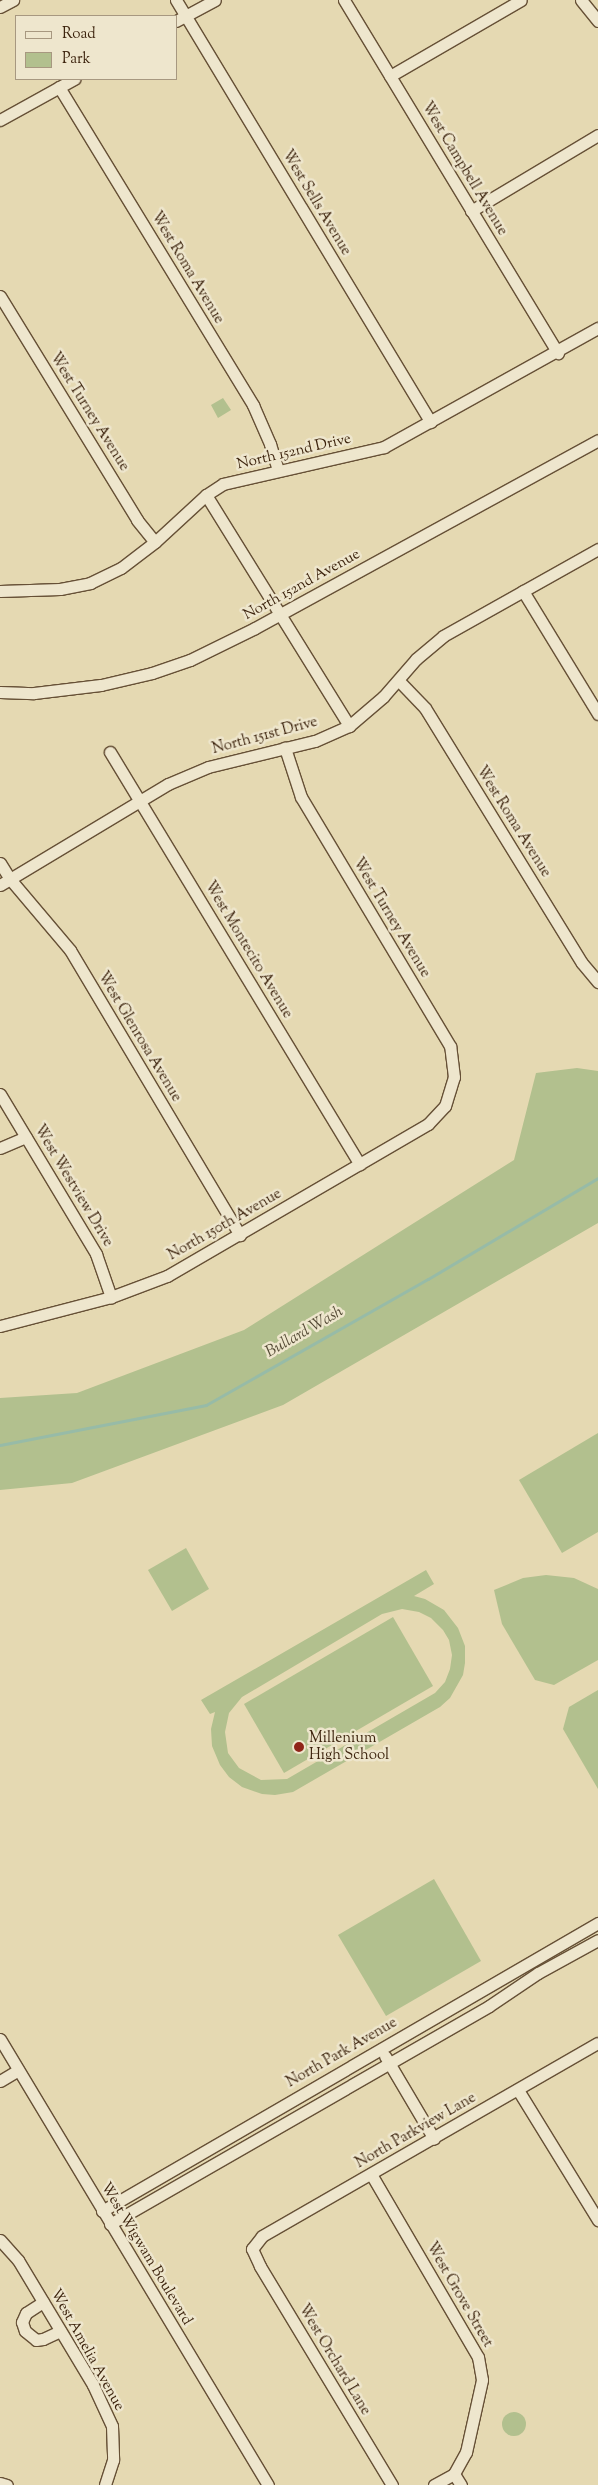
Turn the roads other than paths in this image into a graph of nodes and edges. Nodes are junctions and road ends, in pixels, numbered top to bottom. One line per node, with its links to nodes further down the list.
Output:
1 (13, 0): 7 (street)
2 (176, 0): 8 (street, West Sells Avenue)
3 (215, 0): 8 (street)
4 (344, 0): 10 (street, West Campbell Avenue)
5 (521, 0): 10 (street)
6 (581, 0): 9 (street)
7 (0, 7)
8 (181, 19): 19 (street, West Sells Avenue)
9 (598, 21)
10 (390, 76): 15 (street, West Campbell Avenue)
11 (72, 80): 12 (street)
12 (59, 87): 13 (street); 21 (street, West Roma Avenue)
13 (0, 120)
14 (598, 135): 15 (street)
15 (472, 211): 18 (street, West Campbell Avenue)
16 (0, 296): 23 (street, West Turney Avenue)
17 (598, 328): 18 (street, North 152nd Drive)
18 (558, 353): 19 (street, North 152nd Drive)
19 (431, 422): 21 (street, North 152nd Drive)
20 (598, 440): 27 (street, North 152nd Avenue)
21 (278, 470): 22 (street, North 152nd Drive)
22 (206, 495): 23 (street, North 152nd Drive); 27 (street)
23 (155, 542): 25 (street, North 152nd Drive)
24 (598, 549): 26 (street, North 151st Drive)
25 (0, 591)
26 (523, 591): 28 (street, North 151st Drive); 30 (street)
27 (280, 615): 29 (street, North 152nd Avenue); 31 (street)
28 (399, 681): 31 (street, North 151st Drive); 37 (street, West Roma Avenue)
29 (0, 692)
30 (598, 714)
31 (349, 726): 32 (street, North 151st Drive)
32 (285, 748): 34 (street, North 151st Drive); 39 (street, West Turney Avenue)
33 (110, 752): 34 (street, West Montecito Avenue)
34 (140, 801): 36 (street, North 151st Drive); 42 (street, West Montecito Avenue)
35 (0, 863): 36 (street, West Glenrosa Avenue)
36 (5, 882): 43 (street, West Glenrosa Avenue)
37 (598, 982)
38 (0, 1094): 40 (street, West Westview Drive)
39 (444, 1106): 42 (street, North 150th Avenue)
40 (26, 1137): 41 (street); 44 (street, West Westview Drive)
41 (0, 1148)
42 (360, 1164): 43 (street, North 150th Avenue)
43 (240, 1235): 44 (street, North 150th Avenue)
44 (111, 1297): 45 (street, North 150th Avenue)
45 (0, 1326)
46 (598, 1923): 50 (street, North Park Avenue)
47 (598, 1940): 52 (street, North Park Avenue)
48 (0, 2039): 51 (street, West Wigwam Boulevard)
49 (598, 2043): 55 (street, North Parkview Lane)
50 (380, 2048): 52 (street); 58 (street, North Park Avenue)
51 (4, 2055): 53 (street, West Wigwam Boulevard)
52 (388, 2062): 56 (street); 60 (street, North Park Avenue)
53 (18, 2070): 54 (street); 58 (street, West Wigwam Boulevard)
54 (0, 2081)
55 (518, 2090): 56 (street, North Parkview Lane); 59 (street)
56 (434, 2139): 57 (street, North Parkview Lane)
57 (371, 2174): 62 (street, North Parkview Lane); 65 (street, West Grove Street)
58 (102, 2211): 60 (street, West Wigwam Boulevard)
59 (598, 2220)
60 (110, 2224): 69 (street, West Wigwam Boulevard)
61 (0, 2240): 63 (street, West Amelia Avenue)
62 (252, 2249): 70 (street, West Orchard Lane)
63 (43, 2302): 64 (street, West Amelia Avenue); 64 (street)
64 (60, 2330): 68 (street, West Amelia Avenue)
65 (454, 2474): 71 (street); 72 (street)
66 (0, 2483): 67 (street)
67 (7, 2485)
68 (105, 2485)
69 (268, 2485)
70 (392, 2485)
71 (434, 2485)
72 (461, 2485)

